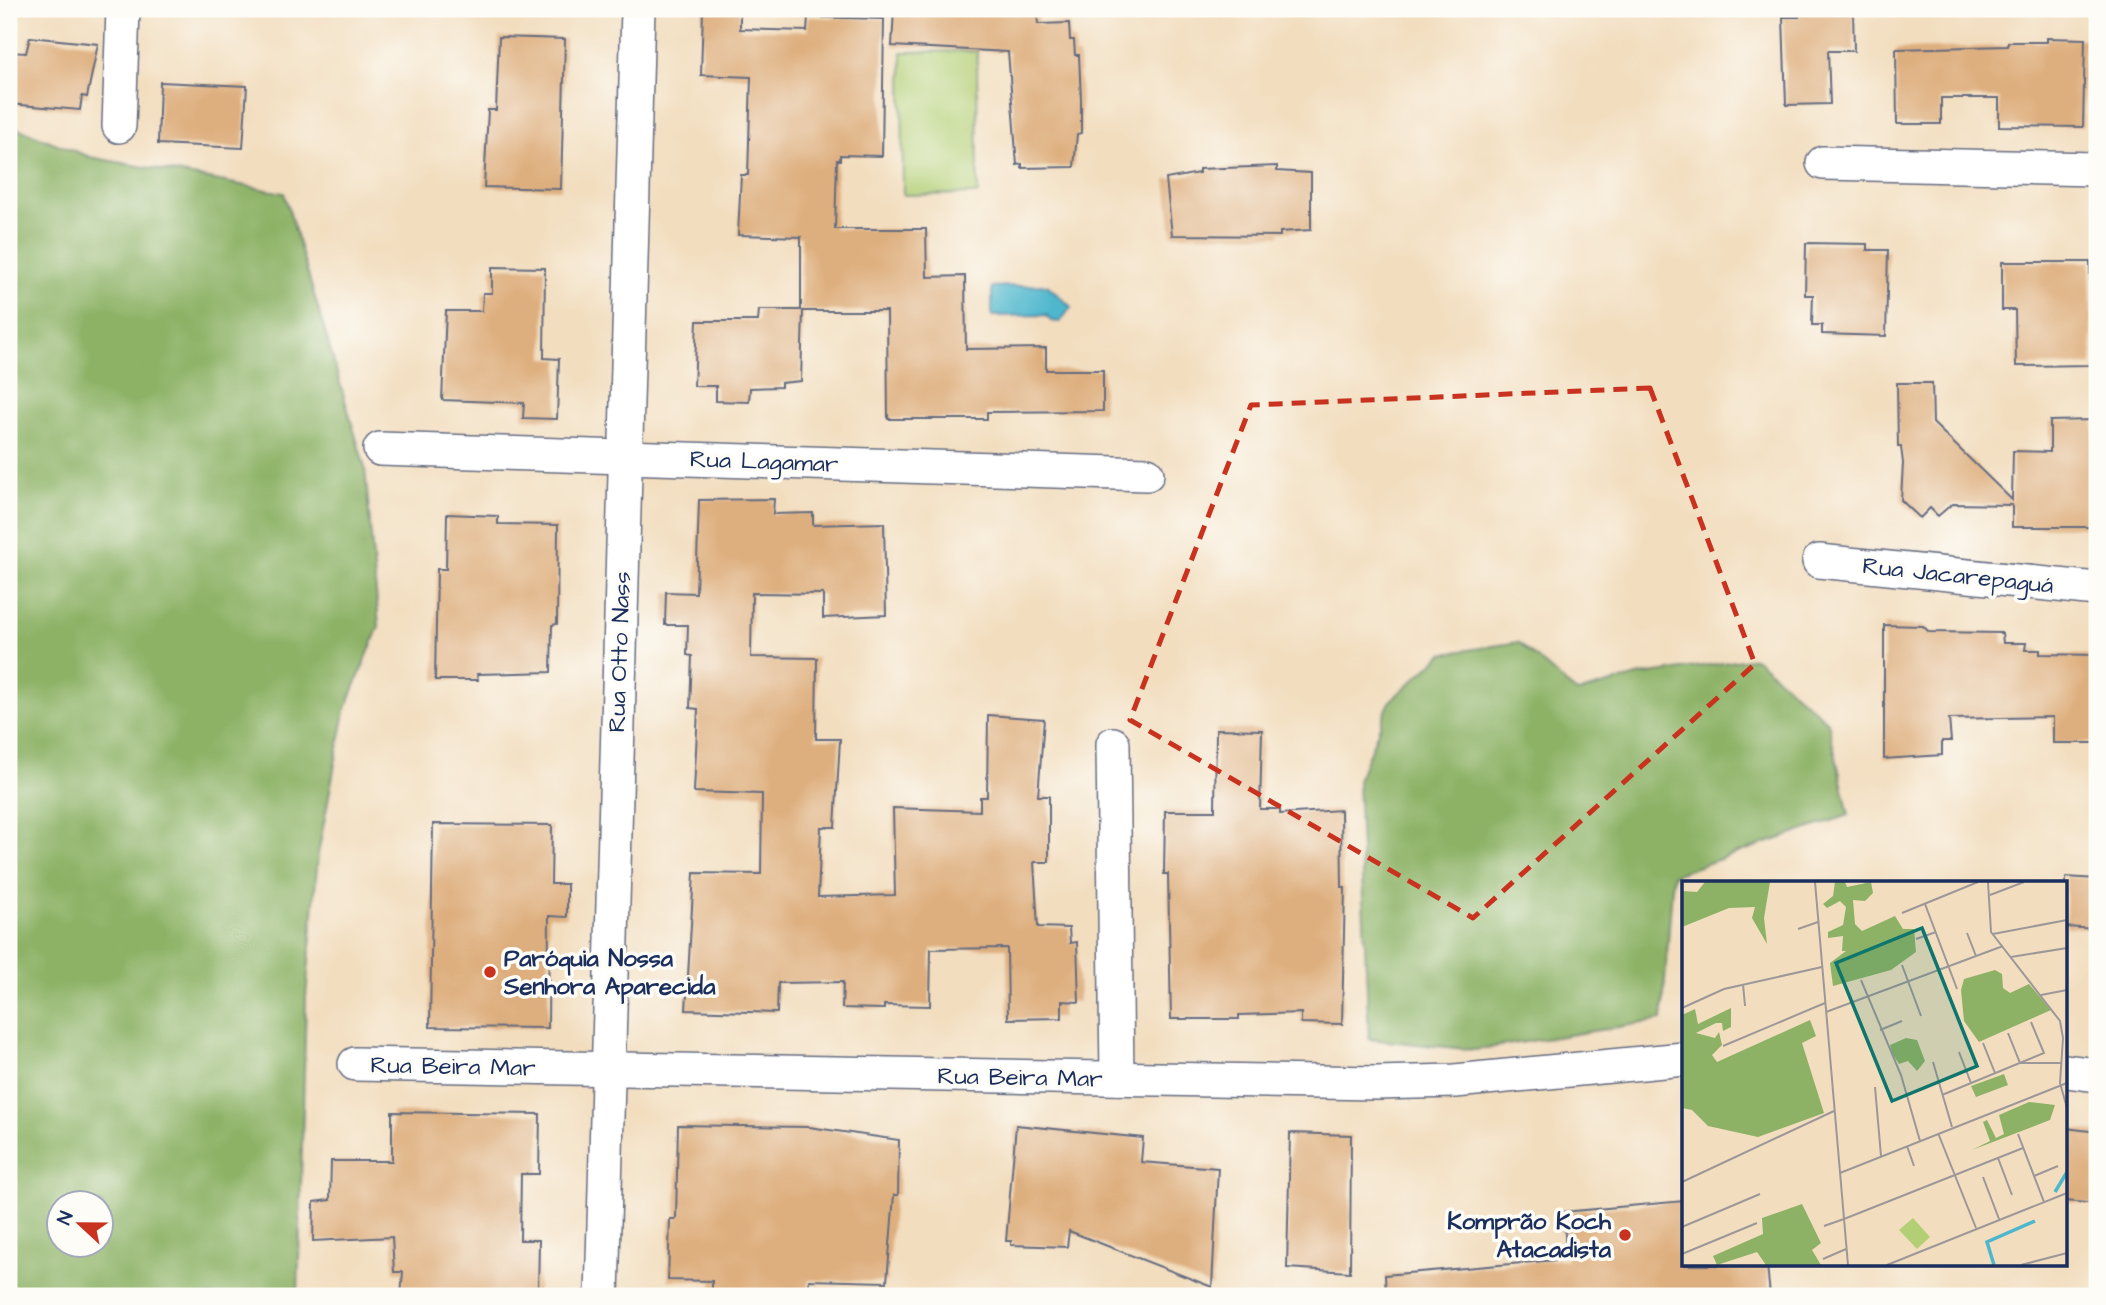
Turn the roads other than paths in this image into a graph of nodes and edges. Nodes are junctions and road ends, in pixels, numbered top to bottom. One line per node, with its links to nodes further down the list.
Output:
1 (123, 9): 3 (street)
2 (638, 9): 7 (street, Rua Otto Nass)
3 (119, 126)
4 (1822, 163): 5 (street)
5 (2097, 169)
6 (380, 449): 7 (street, Rua Lagamar)
7 (625, 457): 8 (street, Rua Lagamar); 14 (street, Rua Otto Nass)
8 (1147, 474)
9 (1819, 561): 10 (street, Rua Jacarepaguá)
10 (2097, 589)
11 (1113, 744): 17 (street)
12 (1682, 1059): 17 (street, Rua Beira Mar)
13 (355, 1065): 14 (street, Rua Beira Mar)
14 (608, 1069): 17 (street, Rua Beira Mar); 18 (street, Rua Otto Nass)
15 (2068, 1072): 16 (street)
16 (2097, 1075)
17 (1117, 1078)
18 (602, 1296)

